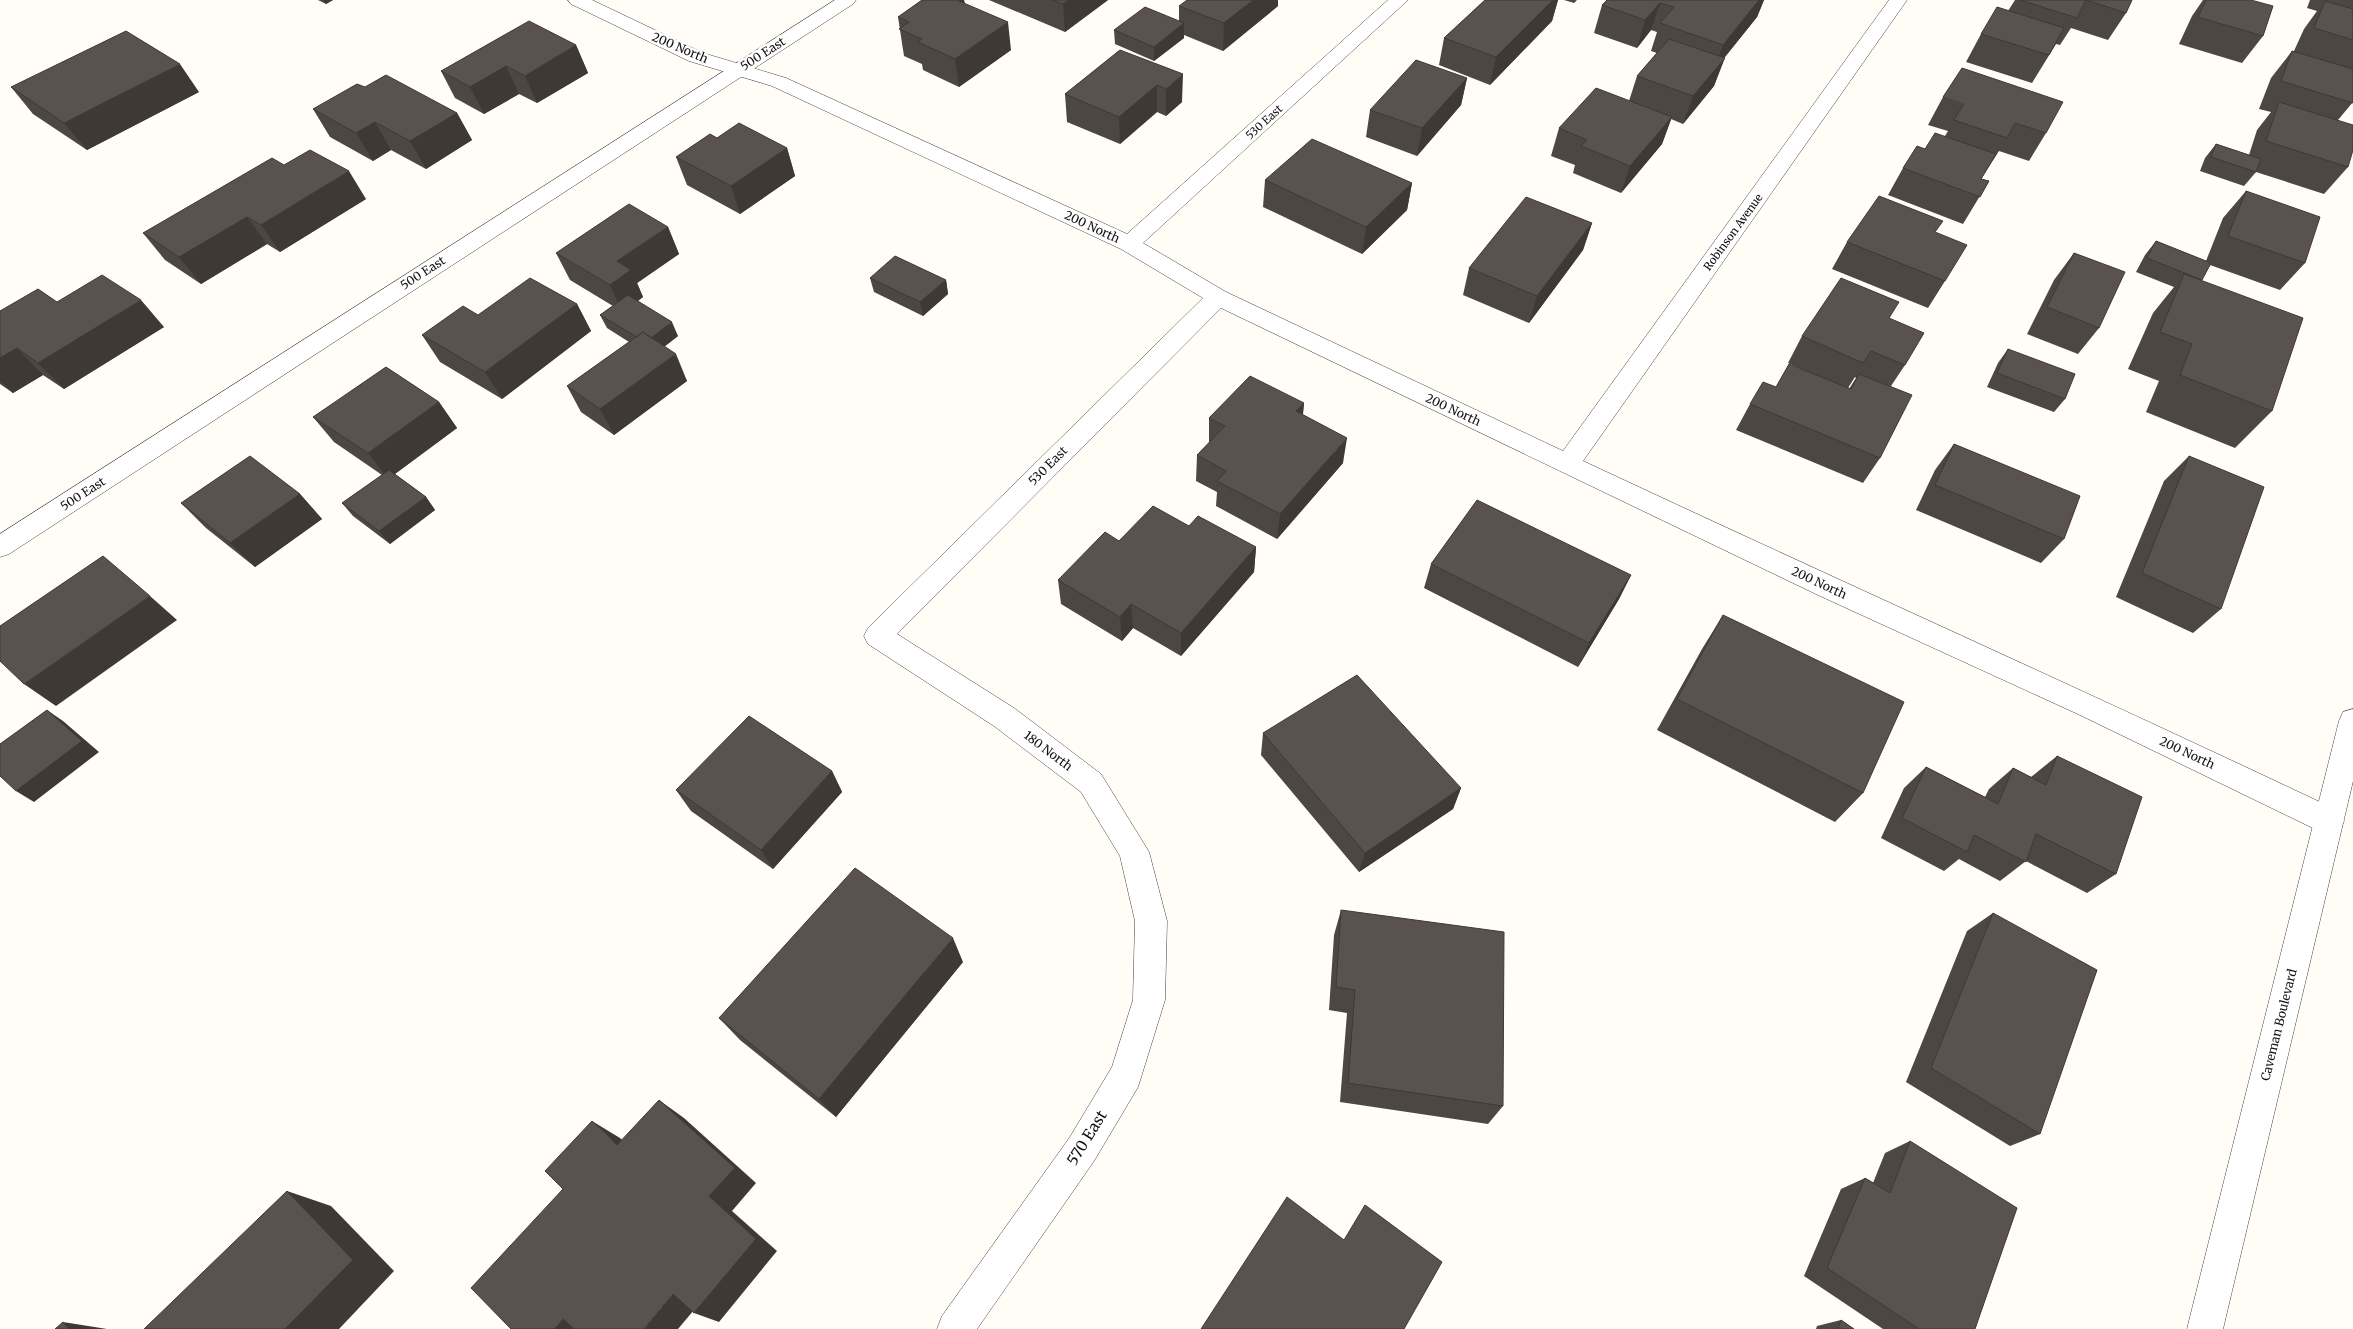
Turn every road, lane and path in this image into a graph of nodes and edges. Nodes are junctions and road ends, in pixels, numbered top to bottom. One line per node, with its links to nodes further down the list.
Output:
1 (577, 0): 5 (street, 200 North)
2 (847, 0): 5 (street, 500 East)
3 (1399, 0): 6 (street, 530 East)
4 (1898, 0): 8 (street, Robinson Avenue)
5 (739, 70): 6 (street, 200 North); 9 (street, 500 East)
6 (1129, 244): 7 (street, 200 North)
7 (1218, 297): 8 (street, 200 North); 10 (street, 530 East)
8 (1567, 464): 12 (street, 200 North)
9 (0, 547)
10 (878, 636): 13 (street, 180 North)
11 (2353, 721): 12 (street, Caveman Boulevard)
12 (2329, 821): 15 (street, Caveman Boulevard)
13 (1152, 921): 14 (street, 570 East)
14 (955, 1329)
15 (2205, 1329)

